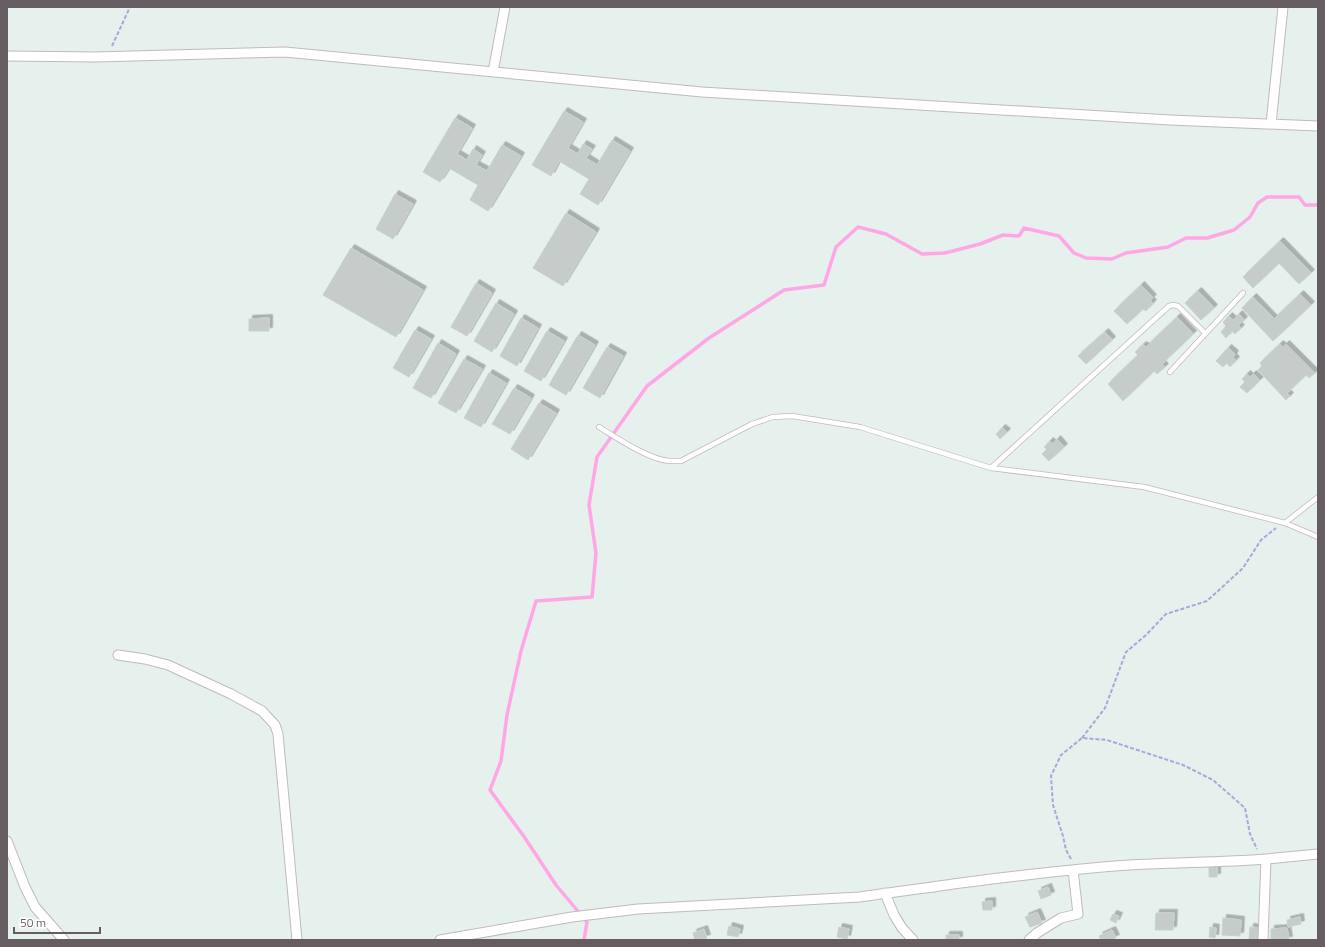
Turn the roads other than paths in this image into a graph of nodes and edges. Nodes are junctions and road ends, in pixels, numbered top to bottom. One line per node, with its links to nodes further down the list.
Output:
1 (505, 7): 4 (street)
2 (1283, 7): 5 (street)
3 (7, 56): 4 (street)
4 (492, 72): 5 (street)
5 (1271, 124): 6 (street)
6 (1318, 126)
7 (1242, 293): 8 (lane)
8 (1206, 333): 9 (lane); 11 (lane)
9 (1170, 372)
10 (599, 427): 11 (lane)
11 (991, 468): 13 (lane)
12 (1318, 497): 13 (lane)
13 (1285, 523): 14 (lane)
14 (1318, 537)
15 (118, 655): 22 (street)
16 (7, 841): 21 (street)
17 (1318, 854): 18 (street)
18 (1266, 859): 19 (street); 26 (street)
19 (1073, 870): 20 (street); 25 (street)
20 (885, 893): 23 (street); 24 (street)
21 (64, 940)
22 (296, 940)
23 (440, 940)
24 (913, 940)
25 (1029, 940)
26 (1263, 940)

